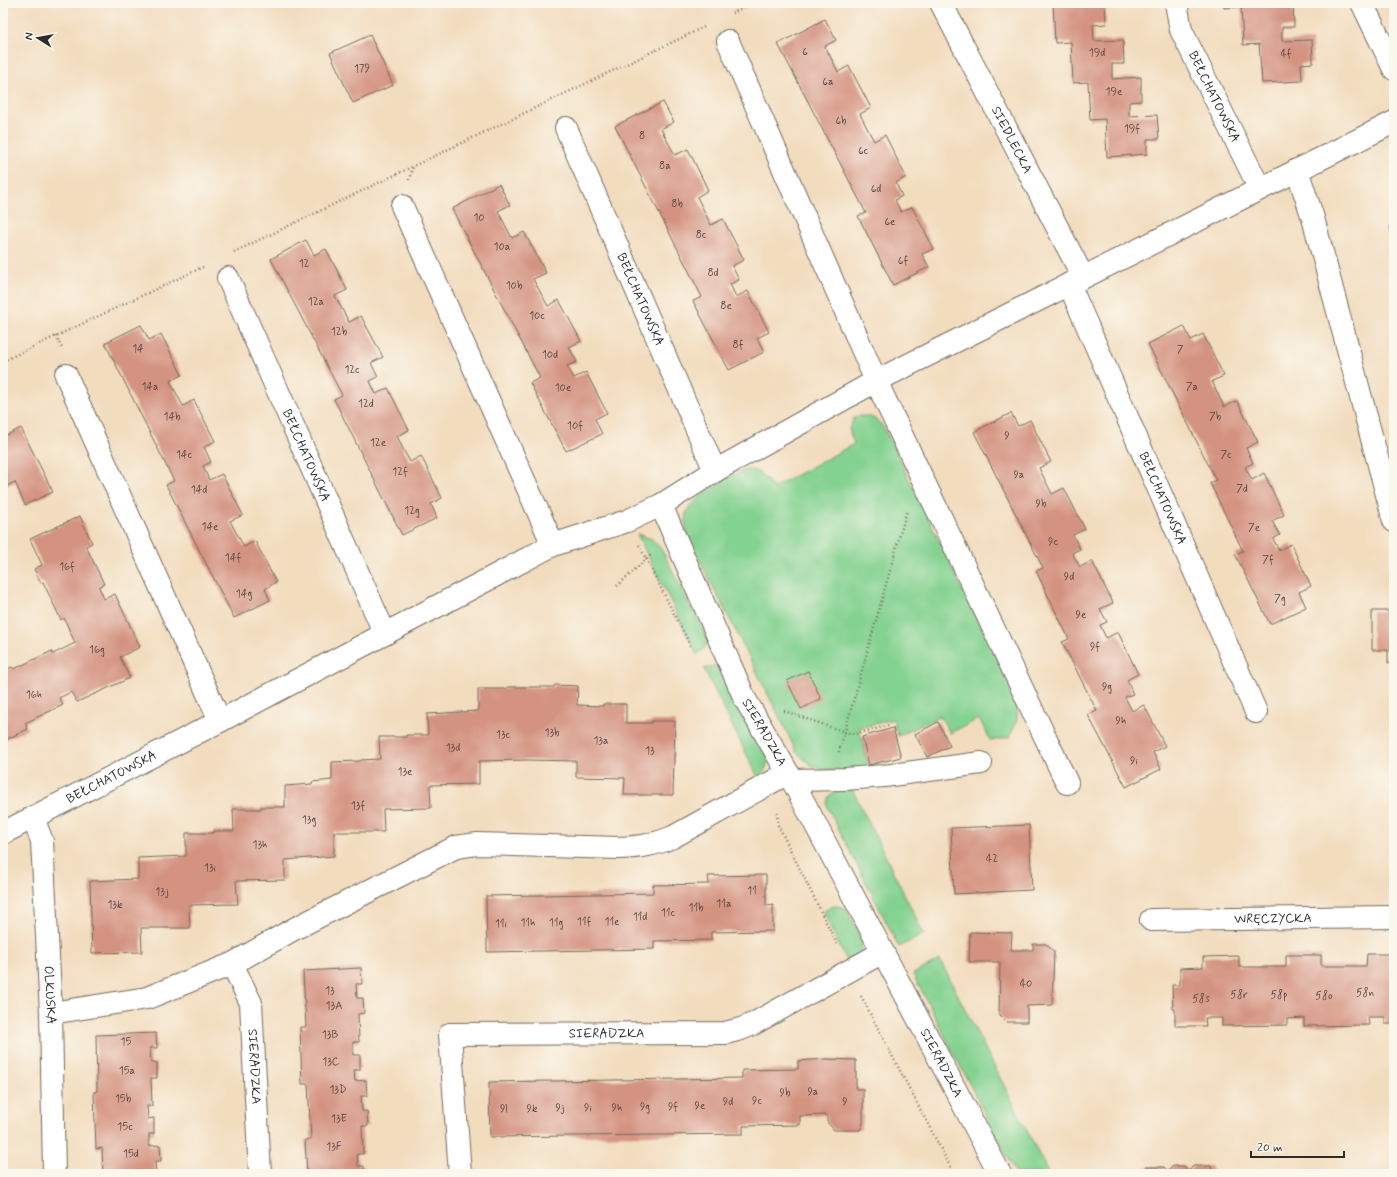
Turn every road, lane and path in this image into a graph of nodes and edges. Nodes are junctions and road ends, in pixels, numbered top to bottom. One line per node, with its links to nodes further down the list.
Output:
1 (753, 3): 5 (path)
2 (942, 3): 17 (street, SIEDLECKA)
3 (1176, 3): 12 (street, BEŁCHATOWSKA)
4 (1362, 3): 8 (street)
5 (726, 17)
6 (705, 27): 14 (path)
7 (728, 41): 20 (street)
8 (1394, 69)
9 (1394, 122): 11 (street, BEŁCHATOWSKA)
10 (566, 128): 21 (street, BEŁCHATOWSKA)
11 (1297, 170): 12 (street, BEŁCHATOWSKA); 24 (street)
12 (1260, 189): 17 (street, BEŁCHATOWSKA)
13 (402, 206): 26 (street)
14 (232, 252)
15 (204, 266): 18 (path)
16 (228, 278): 28 (street, BEŁCHATOWSKA)
17 (1076, 281): 20 (street, BEŁCHATOWSKA); 30 (street, BEŁCHATOWSKA)
18 (3, 361)
19 (66, 376): 31 (street)
20 (876, 381): 21 (street, BEŁCHATOWSKA); 22 (street)
21 (715, 471): 23 (street, BEŁCHATOWSKA)
22 (918, 471): 33 (path); 37 (street)
23 (660, 505): 25 (street, SIERADZKA); 26 (street, BEŁCHATOWSKA)
24 (1394, 521)
25 (674, 536): 27 (path); 29 (street, SIERADZKA)
26 (553, 545): 28 (street, BEŁCHATOWSKA)
27 (617, 586)
28 (385, 634): 31 (street, BEŁCHATOWSKA)
29 (746, 699): 33 (path); 35 (street, SIERADZKA)
30 (1256, 712)
31 (220, 721): 38 (street, BEŁCHATOWSKA)
32 (891, 724): 33 (path)
33 (845, 732): 36 (path)
34 (980, 763): 36 (street)
35 (790, 776): 36 (street); 42 (street, SIERADZKA); 43 (street)
36 (832, 780)
37 (1066, 783)
38 (32, 818): 39 (street, BEŁCHATOWSKA); 44 (street, OLKUSKA)
39 (3, 833)
40 (1394, 917): 41 (street, WRĘCZYCKA)
41 (1151, 920)
42 (883, 952): 47 (street, SIERADZKA); 48 (street, SIERADZKA)
43 (232, 964): 44 (street); 46 (street, SIERADZKA)
44 (51, 1013): 45 (street, OLKUSKA)
45 (54, 1174)
46 (260, 1174)
47 (460, 1174)
48 (1000, 1174)

